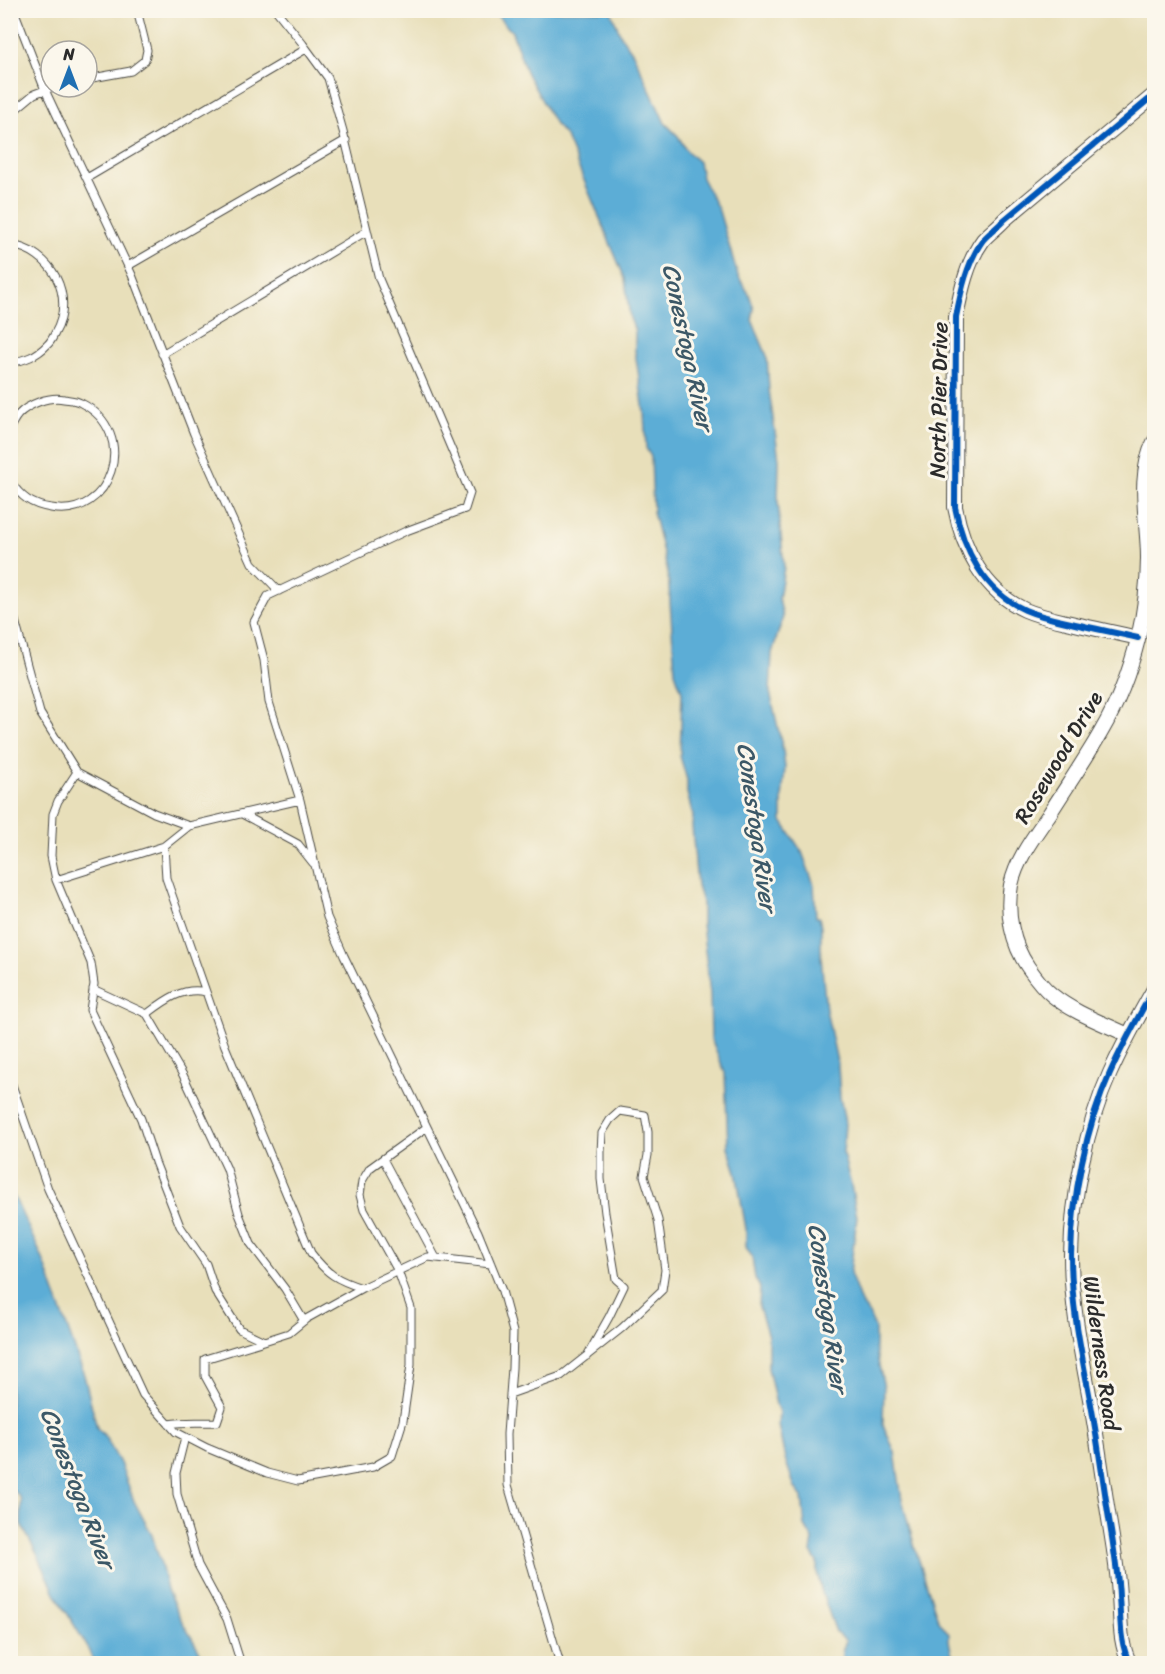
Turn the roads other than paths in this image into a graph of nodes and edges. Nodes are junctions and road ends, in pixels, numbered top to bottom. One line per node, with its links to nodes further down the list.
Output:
1 (14, 10): 5 (lane)
2 (137, 10): 6 (lane)
3 (276, 10): 4 (lane)
4 (306, 49): 11 (lane); 12 (lane)
5 (39, 66)
6 (99, 77)
7 (39, 92): 10 (lane)
8 (1155, 95): 23 (street, North Pier Drive)
9 (54, 99): 12 (lane)
10 (10, 114)
11 (346, 140): 13 (lane); 15 (lane)
12 (87, 178): 15 (lane)
13 (367, 231): 16 (lane); 21 (lane)
14 (10, 246): 17 (lane)
15 (128, 266): 16 (lane)
16 (162, 354): 21 (lane)
17 (10, 363)
18 (10, 427): 20 (lane)
19 (1155, 442): 23 (street, Rosewood Drive)
20 (10, 481)
21 (279, 591): 25 (lane)
22 (10, 602): 24 (lane)
23 (1138, 638): 35 (street, Rosewood Drive)
24 (76, 772): 27 (lane); 30 (lane)
25 (300, 800): 26 (lane); 29 (lane)
26 (241, 814): 27 (lane); 29 (lane)
27 (189, 826): 28 (lane)
28 (164, 846): 30 (lane); 33 (lane)
29 (315, 865): 37 (lane)
30 (56, 880): 31 (lane)
31 (93, 989): 34 (lane); 44 (lane)
32 (1155, 989): 35 (street, Wilderness Road)
33 (206, 992): 34 (lane); 42 (lane)
34 (147, 1014): 43 (lane)
35 (1128, 1035): 51 (street, Wilderness Road)
36 (10, 1079): 47 (lane)
37 (427, 1127): 38 (lane); 40 (lane)
38 (383, 1159): 39 (lane); 41 (lane)
39 (436, 1258): 40 (lane); 41 (lane)
40 (491, 1264): 46 (lane)
41 (398, 1271): 42 (lane); 48 (lane)
42 (362, 1288): 43 (lane)
43 (304, 1321): 44 (lane)
44 (264, 1341): 47 (lane)
45 (587, 1356): 45 (lane); 46 (lane)
46 (510, 1394): 50 (lane)
47 (169, 1424): 48 (lane)
48 (185, 1437): 49 (lane)
49 (241, 1664)
50 (560, 1664)
51 (1130, 1664)

